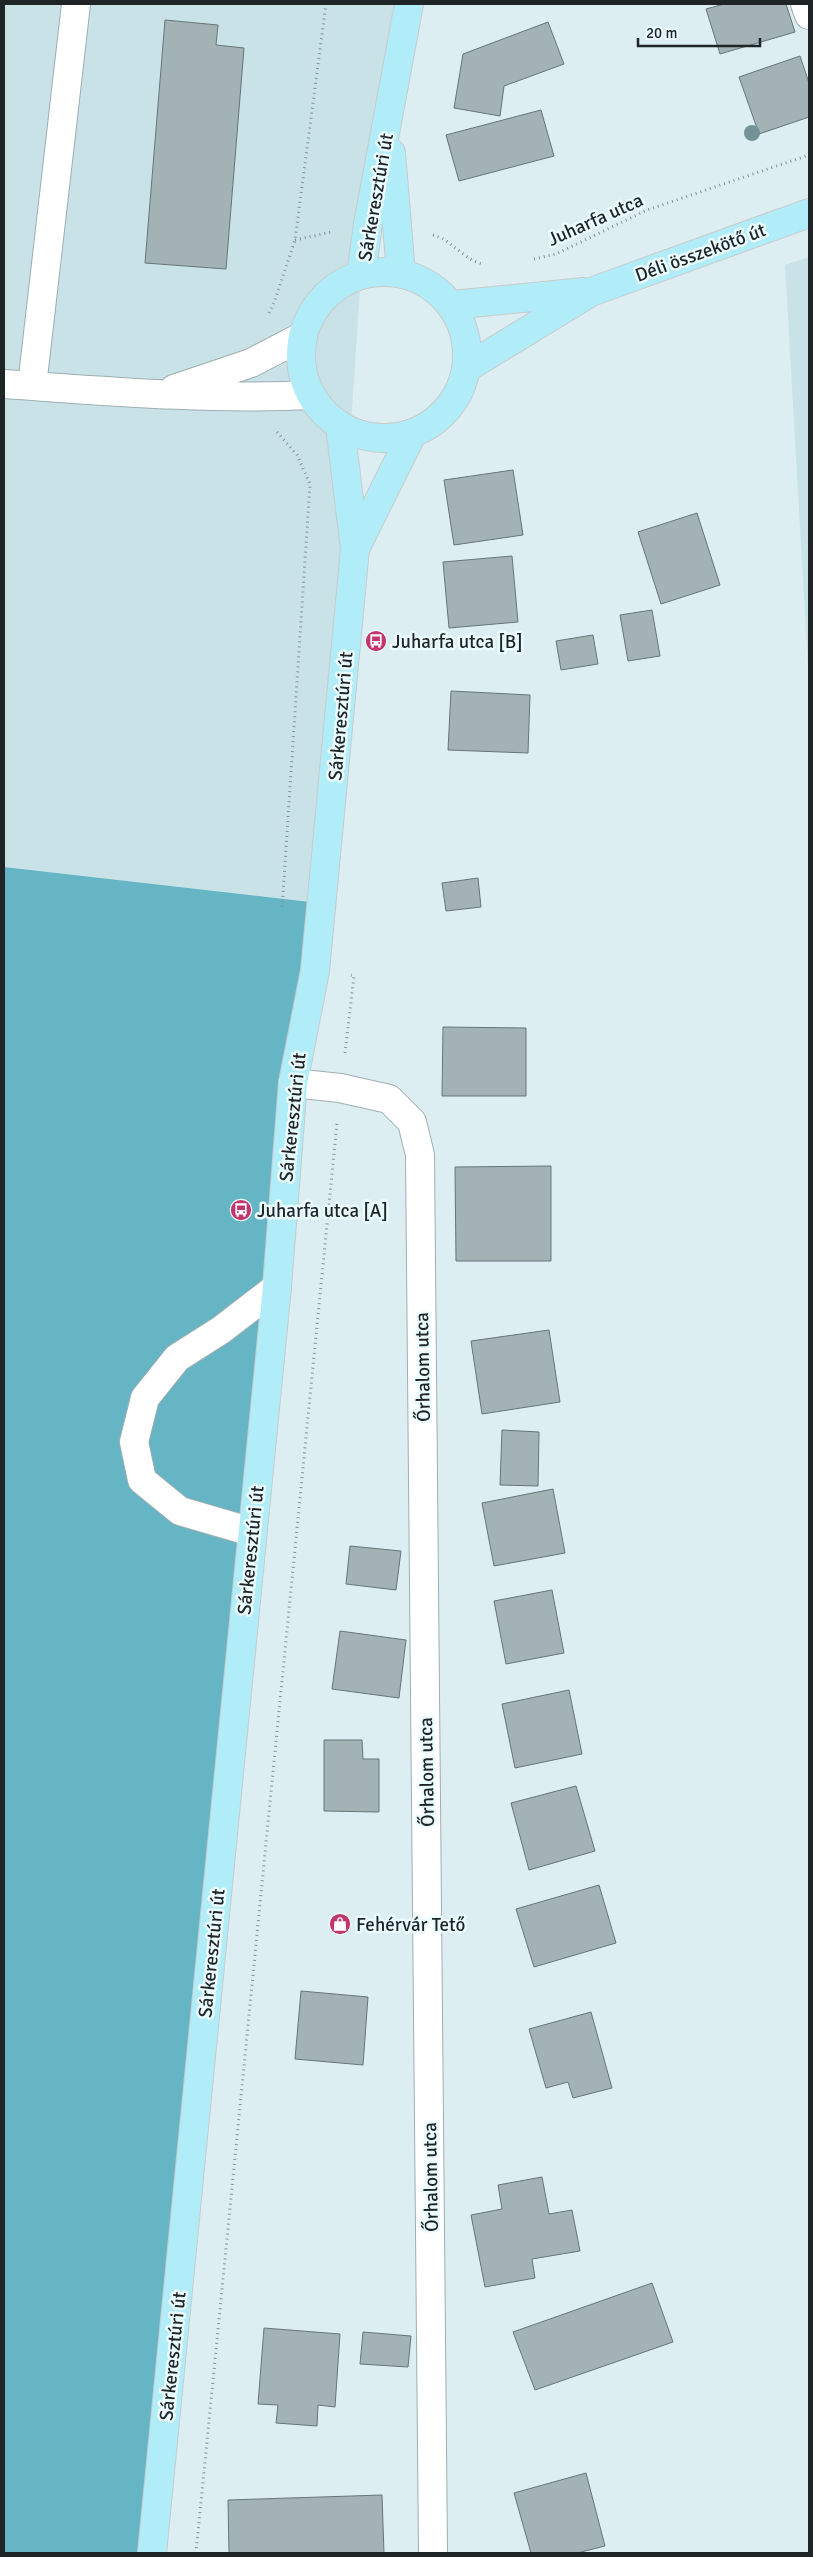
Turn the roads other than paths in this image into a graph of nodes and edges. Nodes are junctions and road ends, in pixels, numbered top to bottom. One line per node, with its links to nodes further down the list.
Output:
1 (76, 4): 14 (street)
2 (408, 4): 5 (main road, Sárkeresztúri út)
3 (805, 4): 4 (street)
4 (809, 15)
5 (389, 120): 7 (main road, Sárkeresztúri út); 8 (main road, Sárkeresztúri út)
6 (809, 213): 9 (main road, Déli összekötő út)
7 (401, 273): 8 (main road); 10 (main road)
8 (361, 275): 11 (main road)
9 (591, 292): 10 (main road, Déli összekötő út); 12 (main road, Déli összekötő út)
10 (452, 305): 12 (main road)
11 (303, 336): 15 (street); 16 (main road)
12 (468, 367): 18 (main road)
13 (4, 384): 14 (street)
14 (32, 386): 15 (street)
15 (156, 395): 16 (street)
16 (311, 395): 17 (main road)
17 (340, 426): 18 (main road); 19 (main road, Sárkeresztúri út)
18 (412, 434): 19 (main road, Sárkeresztúri út)
19 (355, 549): 20 (main road, Sárkeresztúri út)
20 (293, 1083): 21 (main road, Sárkeresztúri út); 24 (street, Őrhalom utca)
21 (277, 1287): 22 (main road, Sárkeresztúri út); 22 (street)
22 (252, 1532): 23 (main road, Sárkeresztúri út)
23 (152, 2553)
24 (433, 2553)

